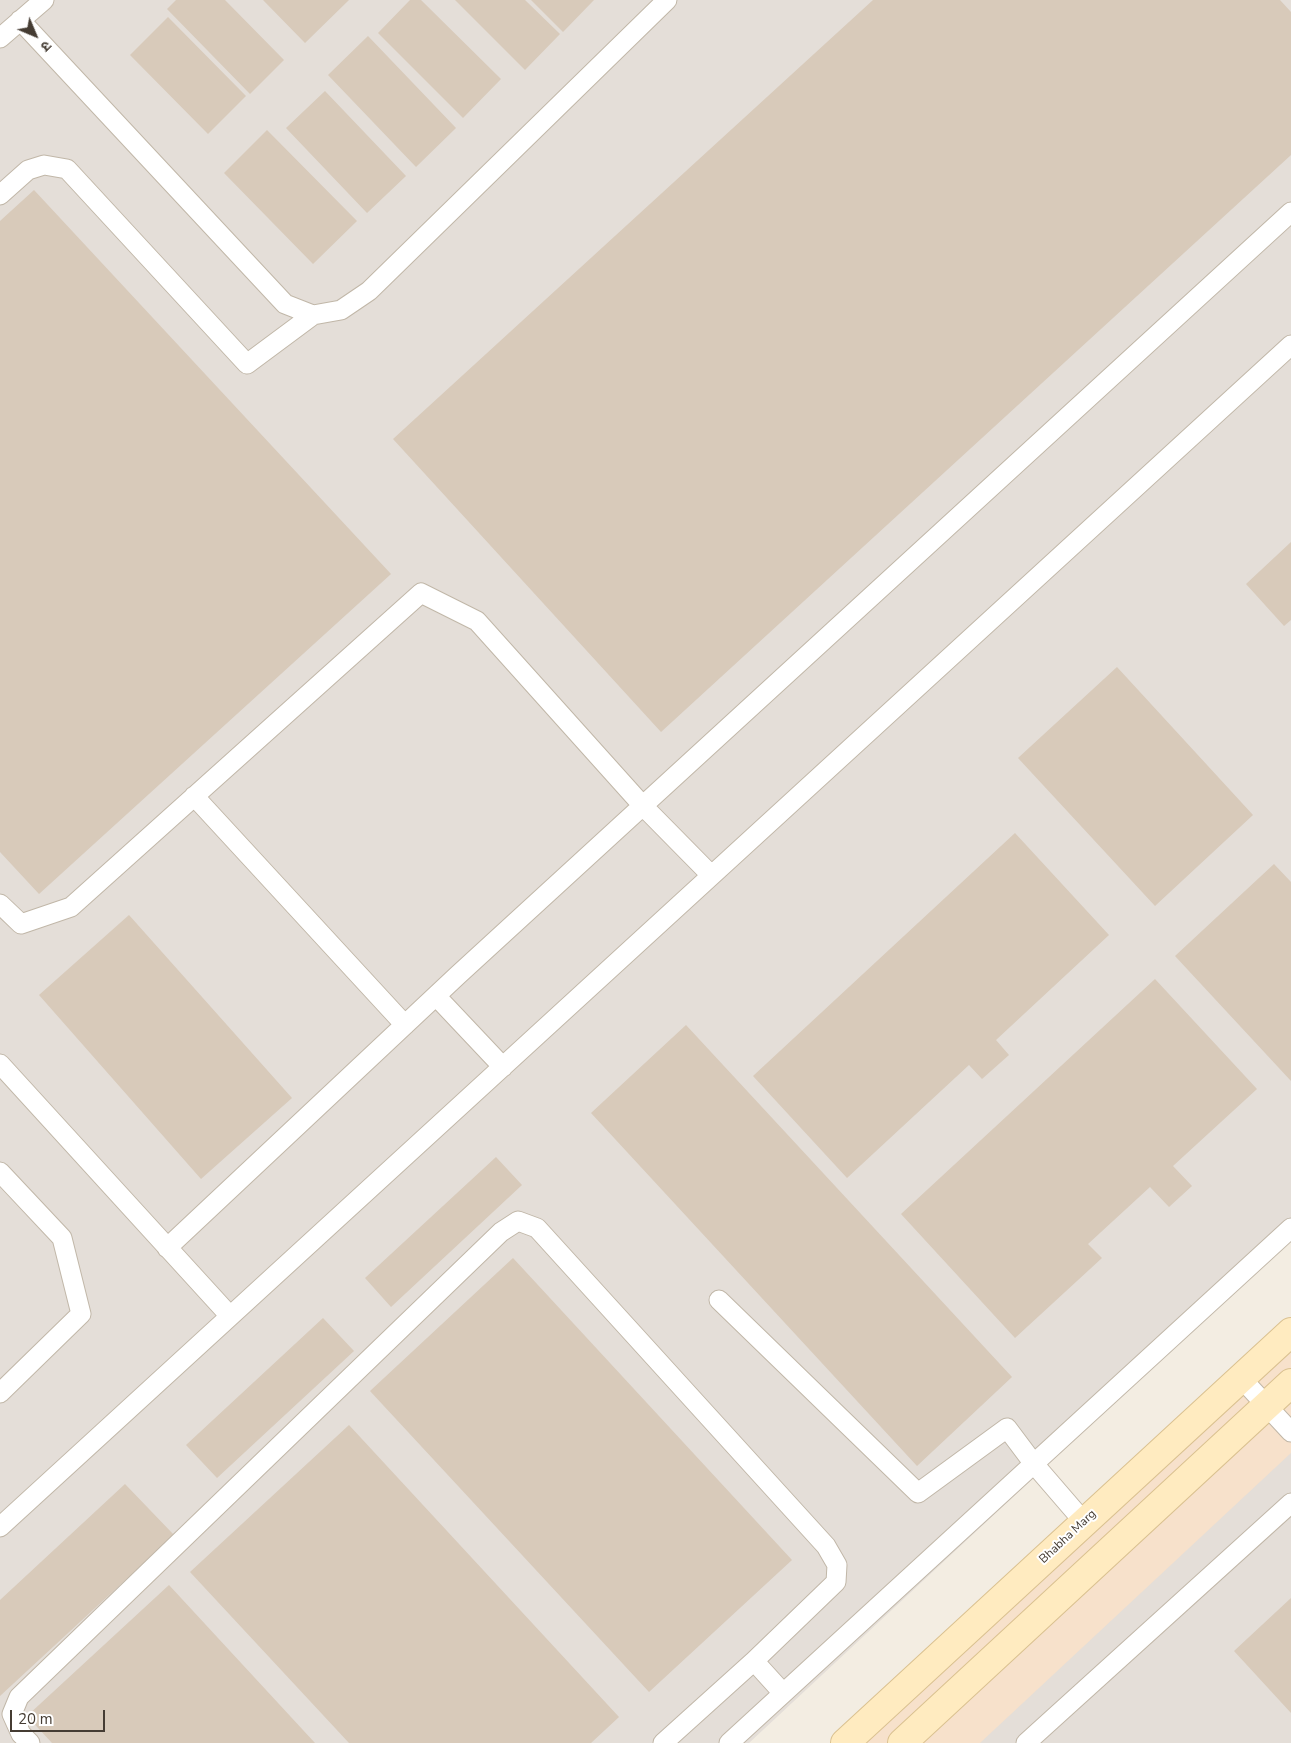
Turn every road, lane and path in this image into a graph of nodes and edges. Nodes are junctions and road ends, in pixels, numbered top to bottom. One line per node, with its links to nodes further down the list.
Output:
1 (44, 0): 3 (lane)
2 (667, 0): 7 (lane)
3 (20, 20): 4 (lane); 7 (lane)
4 (0, 38)
5 (0, 195): 7 (lane)
6 (1291, 212): 10 (lane)
7 (313, 315)
8 (1291, 345): 11 (lane)
9 (194, 796): 10 (lane); 12 (lane); 14 (lane)
10 (643, 806): 11 (lane); 13 (lane)
11 (711, 876): 16 (lane)
12 (0, 904)
13 (436, 996): 14 (lane); 16 (lane)
14 (405, 1025): 19 (lane)
15 (0, 1064): 19 (lane)
16 (503, 1067): 21 (lane)
17 (0, 1172): 25 (lane)
18 (1291, 1228): 28 (lane)
19 (168, 1248): 21 (lane)
20 (719, 1300): 28 (lane)
21 (230, 1316): 31 (lane)
22 (1291, 1332): 23 (street, Bhabha Marg)
23 (1240, 1378): 26 (lane); 30 (street, Bhabha Marg)
24 (1291, 1383): 26 (street)
25 (0, 1392)
26 (1266, 1406): 27 (lane); 38 (street)
27 (1291, 1432)
28 (1034, 1464): 30 (lane); 33 (lane)
29 (1291, 1503): 39 (lane)
30 (1084, 1522): 37 (street, Bhabha Marg)
31 (0, 1527)
32 (754, 1660): 33 (lane); 34 (lane); 35 (lane)
33 (783, 1693): 36 (lane)
34 (30, 1743)
35 (663, 1743)
36 (729, 1743)
37 (845, 1743)
38 (902, 1743)
39 (1026, 1743)

